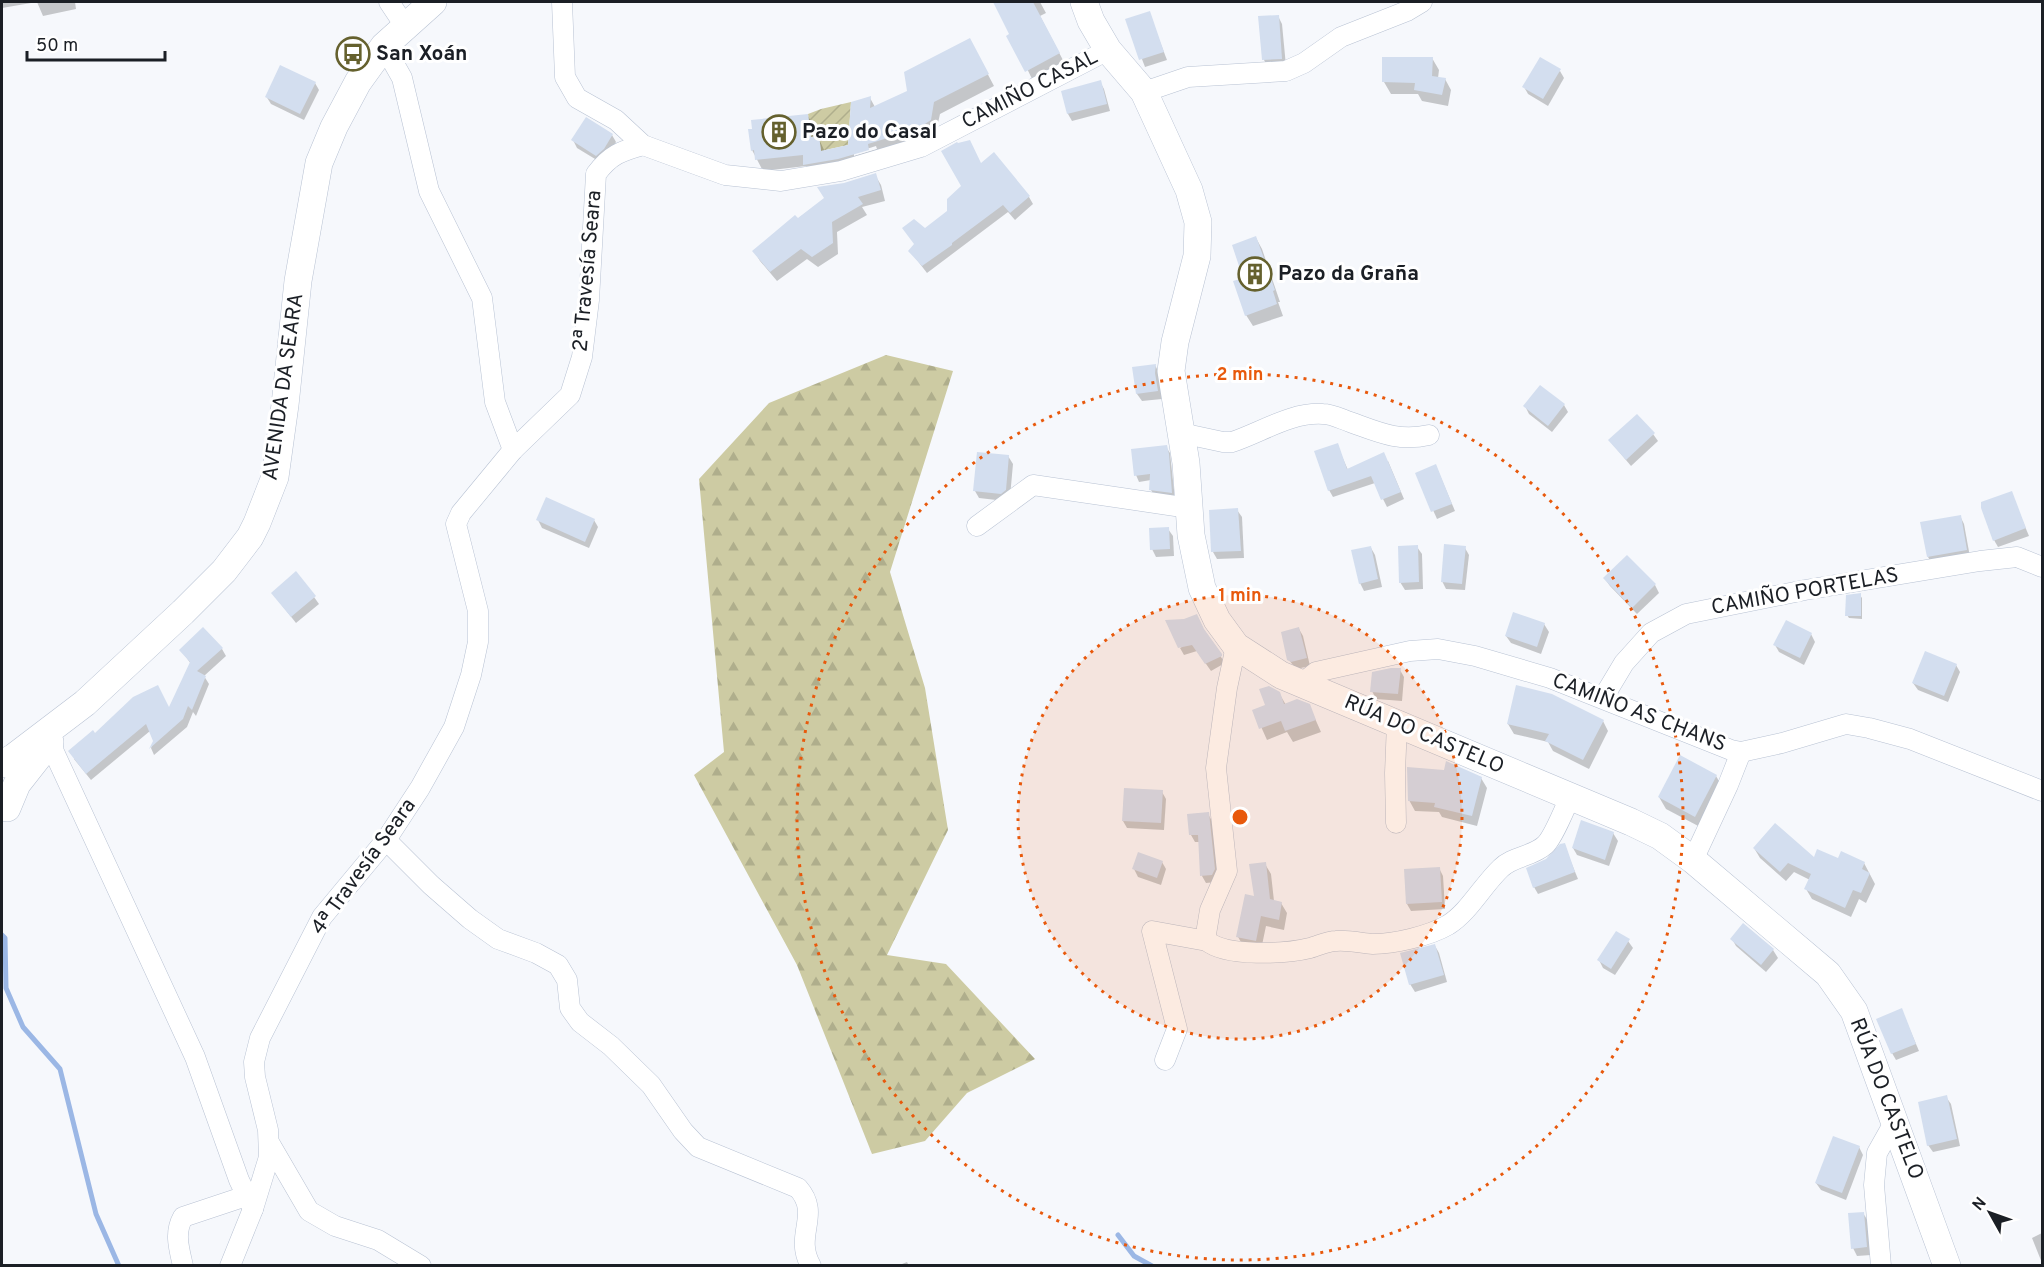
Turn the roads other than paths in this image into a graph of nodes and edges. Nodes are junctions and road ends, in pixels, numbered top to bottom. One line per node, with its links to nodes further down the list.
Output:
1 (388, 2): 6 (street)
2 (433, 2): 6 (street, AVENIDA DA SEARA)
3 (562, 2): 10 (street)
4 (1084, 2): 8 (street, RÚA DO CASTELO)
5 (1422, 2): 9 (street)
6 (405, 26): 7 (street, AVENIDA DA SEARA)
7 (384, 46): 13 (street); 21 (street, AVENIDA DA SEARA)
8 (1108, 50): 9 (street, RÚA DO CASTELO); 10 (street, CAMIÑO CASAL)
9 (1144, 92): 11 (street, RÚA DO CASTELO)
10 (643, 145): 13 (street, 2ª Travesía Seara)
11 (1181, 433): 12 (street); 14 (street, RÚA DO CASTELO)
12 (1429, 435)
13 (513, 450): 15 (street, 2ª Travesía Seara)
14 (1189, 508): 16 (street); 18 (street, RÚA DO CASTELO)
15 (456, 524): 30 (street, 4ª Travesía Seara)
16 (977, 526)
17 (2043, 567): 20 (street, CAMIÑO PORTELAS)
18 (1236, 646): 19 (street, RÚA DO CASTELO); 32 (street)
19 (1301, 684): 20 (street, CAMIÑO AS CHANS); 22 (street, RÚA DO CASTELO)
20 (1603, 698): 24 (street, CAMIÑO AS CHANS)
21 (85, 703): 23 (street, AVENIDA DA SEARA); 25 (street, AVENIDA DA SEARA)
22 (1397, 723): 27 (street, RÚA DO CASTELO); 29 (street)
23 (51, 740): 28 (street, AVENIDA DA SEARA); 36 (street)
24 (1741, 752): 26 (street, CAMIÑO AS CHANS); 31 (street)
25 (2, 764)
26 (2043, 791)
27 (1570, 796): 31 (street, RÚA DO CASTELO); 32 (street)
28 (3, 808)
29 (1396, 823)
30 (386, 840): 35 (street, 4ª Travesía Seara); 40 (street)
31 (1693, 860): 34 (street, RÚA DO CASTELO)
32 (1207, 941): 33 (street)
33 (1165, 1060)
34 (1895, 1121): 41 (street); 42 (street, RÚA DO CASTELO)
35 (270, 1144): 36 (street, 4ª Travesía Seara); 39 (street)
36 (250, 1202): 37 (street); 38 (street, 4ª Travesía Seara)
37 (183, 1266)
38 (230, 1266)
39 (421, 1266)
40 (811, 1266)
41 (1881, 1266)
42 (1947, 1266)

